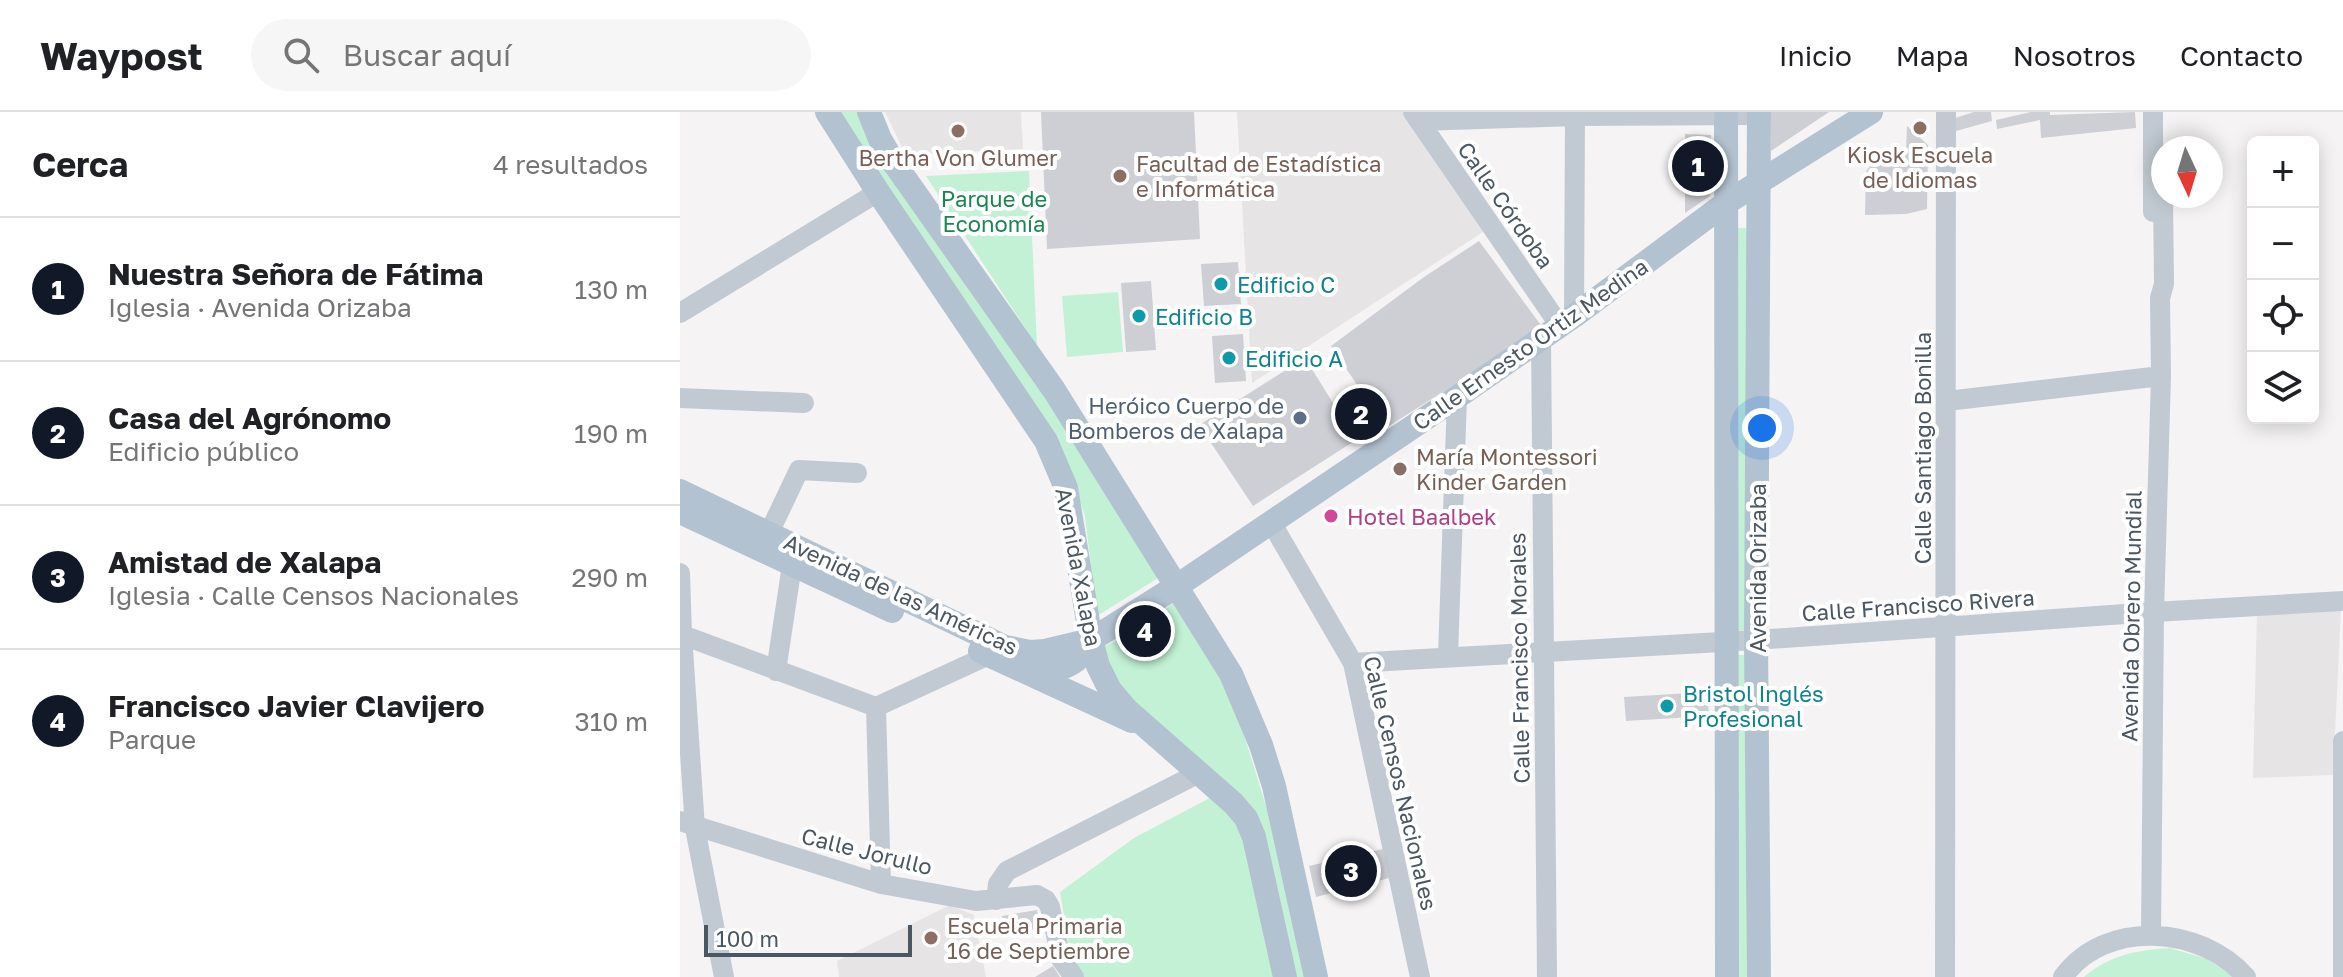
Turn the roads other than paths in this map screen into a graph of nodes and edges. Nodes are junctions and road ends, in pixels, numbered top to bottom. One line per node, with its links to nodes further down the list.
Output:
1 (827, 112): 13 (main road, Avenida Xalapa)
2 (869, 112): 31 (main road, Avenida Xalapa)
3 (1871, 112): 12 (main road, Calle Ernesto Ortiz Medina)
4 (1946, 112): 22 (street, Calle Santiago Bonilla)
5 (2153, 112): 16 (street, Avenida Obrero Mundial)
6 (2161, 112): 11 (street)
7 (1726, 113): 8 (street); 9 (street); 14 (main road, Avenida Orizaba)
8 (1575, 114): 10 (street); 18 (street, Calle Francisco Morales)
9 (1759, 114): 12 (main road, Avenida Orizaba)
10 (1418, 115): 18 (street, Calle Córdoba)
11 (2162, 136)
12 (1760, 181): 14 (main road, Calle Ernesto Ortiz Medina); 37 (main road, Avenida Orizaba)
13 (878, 192): 17 (street); 36 (main road, Avenida Xalapa)
14 (1726, 203): 18 (main road, Calle Ernesto Ortiz Medina); 38 (main road, Avenida Orizaba)
15 (2163, 208): 16 (street, Avenida Obrero Mundial)
16 (2160, 298): 19 (street, Avenida Obrero Mundial)
17 (680, 313)
18 (1558, 327): 20 (main road, Calle Ernesto Ortiz Medina); 39 (street, Calle Francisco Morales)
19 (2161, 376): 22 (street); 33 (street, Avenida Obrero Mundial)
20 (1457, 397): 27 (main road, Calle Ernesto Ortiz Medina); 41 (street)
21 (680, 398): 23 (street)
22 (1947, 401): 34 (street, Calle Santiago Bonilla)
23 (804, 403)
24 (857, 473): 28 (street)
25 (680, 491): 28 (main road, Avenida de las Américas)
26 (680, 512): 29 (main road, Avenida de las Américas)
27 (1271, 522): 31 (main road, Calle Ernesto Ortiz Medina); 42 (street, Calle Censos Nacionales)
28 (769, 533): 36 (main road, Avenida de las Américas)
29 (792, 565): 40 (main road, Avenida de las Américas); 44 (street)
30 (680, 573): 35 (street)
31 (1177, 586): 36 (main road, Calle Ernesto Ortiz Medina); 57 (main road, Avenida Xalapa)
32 (2343, 601): 33 (street, Calle Francisco Rivera)
33 (2154, 612): 34 (street, Calle Francisco Rivera); 53 (street, Avenida Obrero Mundial)
34 (1945, 627): 37 (street, Calle Francisco Rivera); 62 (street, Calle Santiago Bonilla)
35 (681, 634): 44 (street); 49 (street)
36 (1091, 640): 43 (main road, Avenida de las Américas); 46 (main road, Avenida Xalapa)
37 (1756, 640): 38 (street, Calle Francisco Rivera); 61 (main road, Avenida Orizaba)
38 (1725, 642): 39 (street, Calle Francisco Rivera); 60 (main road, Avenida Orizaba)
39 (1543, 652): 41 (street, Calle Francisco Rivera); 59 (street, Calle Francisco Morales)
40 (989, 655): 43 (main road, Avenida de las Américas); 45 (street)
41 (1448, 656): 42 (street, Calle Francisco Rivera)
42 (1353, 663): 58 (street, Calle Censos Nacionales)
43 (1018, 670): 46 (main road, Avenida de las Américas)
44 (776, 671): 45 (street)
45 (876, 707): 50 (street)
46 (1150, 729): 48 (main road, Avenida Xalapa)
47 (2342, 741): 51 (street)
48 (1199, 773): 52 (street); 56 (main road, Avenida Xalapa)
49 (688, 825): 50 (street, Calle Jorullo); 54 (street)
50 (881, 884): 52 (street, Calle Jorullo)
51 (2342, 887): 65 (street)
52 (996, 900): 55 (street, Calle Jorullo)
53 (2151, 935): 63 (street); 64 (street)
54 (724, 977)
55 (1074, 977)
56 (1285, 977)
57 (1316, 977)
58 (1420, 977)
59 (1547, 977)
60 (1727, 977)
61 (1759, 977)
62 (1945, 977)
63 (2063, 977)
64 (2246, 977)
65 (2343, 977)

